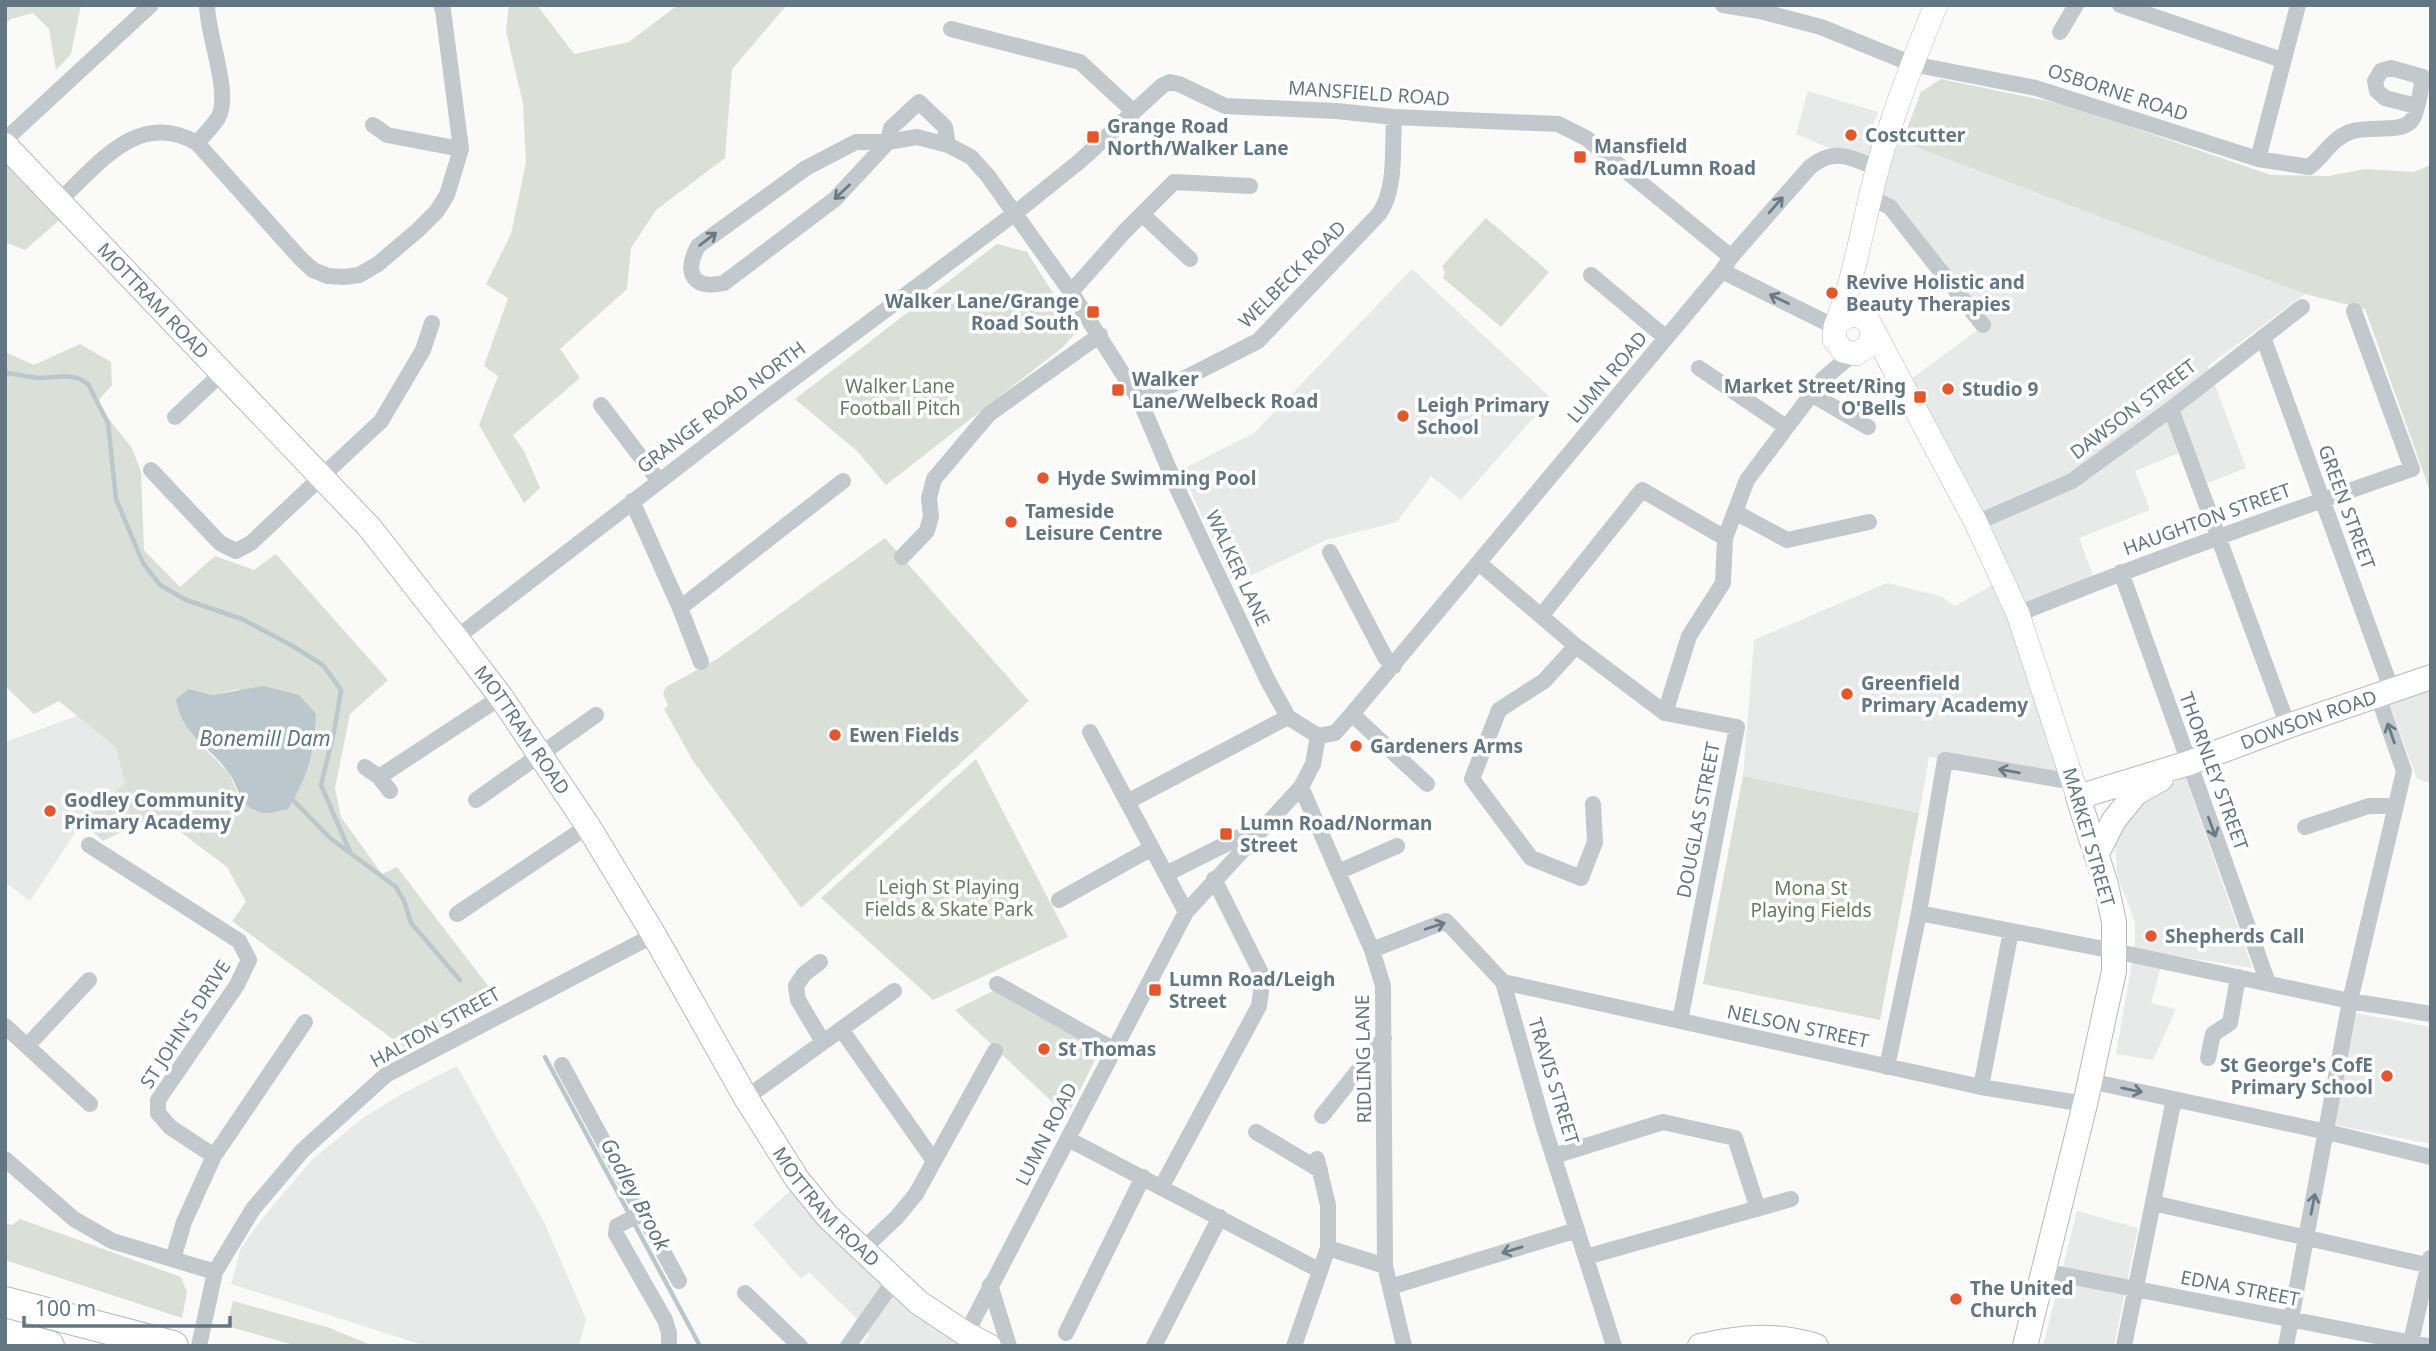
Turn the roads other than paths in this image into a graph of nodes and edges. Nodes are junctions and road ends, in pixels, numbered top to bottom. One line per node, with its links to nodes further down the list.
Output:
1 (151, 5): 18 (street)
2 (207, 5): 19 (street)
3 (441, 5): 21 (street)
4 (1723, 5): 12 (street, OSBORNE ROAD)
5 (1936, 5): 12 (main road)
6 (2076, 5): 10 (street)
7 (2120, 5): 11 (street)
8 (2298, 5): 11 (street)
9 (951, 29): 14 (street)
10 (2060, 32)
11 (2282, 60): 22 (street)
12 (1908, 75): 22 (street, OSBORNE ROAD); 23 (main road)
13 (2416, 106): 22 (street, OSBORNE ROAD)
14 (1134, 112): 15 (street, MANSFIELD ROAD); 27 (street, MANSFIELD ROAD)
15 (1394, 117): 31 (street, MANSFIELD ROAD); 49 (street, WELBECK ROAD)
16 (373, 125): 21 (street)
17 (888, 142): 17 (street, one-way to 17); 20 (street); 20 (street)
18 (5, 143): 26 (main road, MOTTRAM ROAD)
19 (197, 143): 21 (street); 26 (street)
20 (948, 145): 27 (street, WALKER LANE)
21 (461, 149)
22 (2258, 159)
23 (1878, 168): 25 (main road); 31 (street, LUMN ROAD, one-way to 23)
24 (1251, 186): 28 (street)
25 (1871, 198): 29 (main road); 38 (street)
26 (60, 201): 45 (main road, MOTTRAM ROAD)
27 (1014, 214): 33 (street, WALKER LANE); 57 (street, GRANGE ROAD NORTH)
28 (1143, 215): 30 (street); 33 (street)
29 (1857, 255): 37 (main road, MARKET STREET); 39 (main road)
30 (1190, 259)
31 (1727, 264): 39 (street, MANSFIELD ROAD, one-way to 31); 42 (street, LUMN ROAD)
32 (1591, 275): 42 (street)
33 (1071, 292): 40 (street, WALKER LANE)
34 (2302, 307): 41 (street, DAWSON STREET)
35 (2354, 311): 59 (street, HAUGHTON STREET)
36 (432, 323): 56 (street)
37 (1869, 325): 39 (main road); 43 (main road); 48 (main road, MARKET STREET)
38 (1983, 325)
39 (1835, 330): 43 (main road); 46 (street)
40 (1100, 335): 49 (street, WALKER LANE); 67 (street)
41 (2263, 337): 51 (street, DAWSON STREET); 59 (street, GREEN STREET)
42 (1666, 338): 68 (street, LUMN ROAD)
43 (1855, 354): 46 (street); 48 (main road, MARKET STREET)
44 (1699, 368): 53 (street)
45 (222, 373): 52 (street); 56 (main road, MOTTRAM ROAD)
46 (1823, 379): 47 (street)
47 (1811, 394): 53 (street); 54 (street)
48 (1908, 395): 63 (main road, MARKET STREET)
49 (1140, 401): 83 (street, WALKER LANE)
50 (601, 405): 57 (street)
51 (2171, 409): 63 (street, DAWSON STREET); 64 (street)
52 (175, 417)
53 (1786, 426): 61 (street)
54 (1868, 427)
55 (151, 470): 56 (street)
56 (321, 478): 73 (main road, MOTTRAM ROAD)
57 (659, 481): 60 (street, GRANGE ROAD NORTH)
58 (843, 481): 70 (street)
59 (2321, 500): 64 (street, HAUGHTON STREET); 78 (street, GREEN STREET)
60 (632, 501): 70 (street); 73 (street, GRANGE ROAD NORTH)
61 (1735, 512): 62 (street); 65 (street)
62 (1869, 522)
63 (1976, 523): 71 (main road, MARKET STREET)
64 (2217, 536): 69 (street, HAUGHTON STREET); 84 (street)
65 (1725, 538): 72 (street); 80 (street)
66 (1330, 552): 76 (street)
67 (902, 557)
68 (1479, 563): 72 (street, DOUGLAS STREET); 76 (street, LUMN ROAD)
69 (2122, 572): 71 (street, HAUGHTON STREET); 88 (street, THORNLEY STREET)
70 (680, 608): 75 (street)
71 (2018, 614): 95 (main road, MARKET STREET)
72 (1542, 615): 74 (street, DOUGLAS STREET)
73 (456, 638): 79 (main road, MOTTRAM ROAD)
74 (1576, 646): 80 (street, DOUGLAS STREET); 98 (street)
75 (701, 662)
76 (1394, 666): 81 (street, LUMN ROAD)
77 (2431, 677): 78 (main road, DOWSON ROAD)
78 (2385, 693): 84 (main road, DOWSON ROAD); 99 (street, GREEN STREET, one-way to 78)
79 (501, 697): 87 (main road, MOTTRAM ROAD); 90 (street)
80 (1665, 713): 127 (street, DOUGLAS STREET)
81 (1352, 714): 86 (street, LUMN ROAD); 91 (street)
82 (596, 715): 87 (street)
83 (1288, 717): 86 (street, WALKER LANE); 97 (street)
84 (2288, 726): 88 (main road, DOWSON ROAD)
85 (1090, 732): 97 (street)
86 (1326, 734): 92 (street, LUMN ROAD)
87 (541, 754): 96 (street); 101 (main road, MOTTRAM ROAD)
88 (2189, 763): 94 (main road, DOWSON ROAD); 95 (main road, DOWSON ROAD); 123 (street, THORNLEY STREET, one-way to 123)
89 (365, 767): 90 (street)
90 (379, 777): 93 (street)
91 (1427, 784)
92 (1301, 787): 100 (street, LUMN ROAD); 107 (street, RIDLING LANE)
93 (390, 792)
94 (2136, 793): 95 (main road); 106 (main road, DOWSON ROAD)
95 (2078, 795): 106 (main road, MARKET STREET); 112 (street, one-way to 112)
96 (476, 800)
97 (1128, 802): 105 (street)
98 (1593, 804)
99 (2395, 806): 102 (street); 125 (street)
100 (1267, 823): 108 (street, LUMN ROAD); 109 (street, LUMN ROAD)
101 (588, 826): 113 (street); 115 (main road, MOTTRAM ROAD)
102 (2305, 827)
103 (89, 845): 148 (street, ST JOHN'S DRIVE)
104 (1397, 846): 107 (street)
105 (1152, 848): 108 (street); 110 (street)
106 (2097, 853): 117 (main road, MARKET STREET)
107 (1338, 872): 116 (street, RIDLING LANE)
108 (1166, 874): 111 (street)
109 (1214, 879): 111 (street, LUMN ROAD); 154 (street)
110 (1059, 901)
111 (1186, 912): 134 (street, LUMN ROAD)
112 (1919, 913): 114 (street); 138 (street)
113 (457, 914)
114 (2011, 931): 117 (street); 139 (street)
115 (654, 935): 141 (main road, MOTTRAM ROAD); 170 (street, HALTON STREET)
116 (1372, 950): 121 (street, TRAVIS STREET, one-way to 121); 131 (street, RIDLING LANE)
117 (2114, 951): 119 (street); 140 (main road, MARKET STREET)
118 (820, 962): 132 (street)
119 (2238, 977): 123 (street); 136 (street)
120 (89, 980): 133 (street)
121 (1503, 982): 127 (street, NELSON STREET); 149 (street, TRAVIS STREET)
122 (997, 984): 134 (street)
123 (2268, 984): 125 (street)
124 (894, 991): 130 (street)
125 (2350, 1001): 126 (street); 146 (street)
126 (2431, 1014)
127 (1680, 1021): 138 (street, NELSON STREET)
128 (305, 1022): 148 (street)
129 (5, 1026): 133 (street)
130 (841, 1028): 132 (street); 152 (street)
131 (1384, 1038): 144 (street); 167 (street, RIDLING LANE)
132 (823, 1042): 141 (street)
133 (27, 1046): 143 (street)
134 (1113, 1049): 147 (street, LUMN ROAD)
135 (995, 1051): 152 (street)
136 (2208, 1058)
137 (562, 1065): 158 (street)
138 (1887, 1067): 139 (street, NELSON STREET)
139 (1981, 1087): 140 (street, NELSON STREET)
140 (2088, 1092): 142 (street, NELSON STREET, one-way to 142); 169 (main road, MARKET STREET)
141 (746, 1098): 163 (main road, MOTTRAM ROAD)
142 (2174, 1099): 146 (street, NELSON STREET); 156 (street)
143 (90, 1104)
144 (1322, 1116)
145 (1256, 1132): 162 (street)
146 (2327, 1132): 150 (street, NELSON STREET); 161 (street, one-way to 146)
147 (1068, 1139): 153 (street); 173 (street, LUMN ROAD)
148 (214, 1156): 165 (street)
149 (1554, 1156): 157 (street); 160 (street, TRAVIS STREET)
150 (2431, 1157)
151 (6, 1161): 165 (street)
152 (934, 1161): 163 (street)
153 (1143, 1177): 154 (street); 179 (street)
154 (1162, 1186): 159 (street)
155 (1791, 1199): 157 (street)
156 (2153, 1203): 161 (street); 175 (street)
157 (1758, 1209): 164 (street)
158 (641, 1213): 171 (street); 186 (street)
159 (1220, 1217): 168 (street); 191 (street)
160 (1577, 1230): 164 (street, TRAVIS STREET); 174 (street, one-way to 174)
161 (2306, 1238): 166 (street); 178 (street)
162 (1328, 1248): 167 (street); 168 (street)
163 (861, 1251): 172 (main road, MOTTRAM ROAD)
164 (1586, 1257): 194 (street, TRAVIS STREET)
165 (173, 1259): 170 (street)
166 (2430, 1262): 183 (street)
167 (1385, 1266): 174 (street, RIDLING LANE)
168 (1319, 1270): 192 (street)
169 (2043, 1271): 175 (street, EDNA STREET); 197 (main road, MARKET STREET)
170 (215, 1272): 182 (street, HALTON STREET)
171 (679, 1281)
172 (894, 1281): 181 (main road, MOTTRAM ROAD); 188 (street)
173 (990, 1285): 181 (street, LUMN ROAD); 190 (street)
174 (1390, 1287): 193 (street, RIDLING LANE)
175 (2136, 1289): 178 (street, EDNA STREET); 198 (street)
176 (744, 1293): 187 (street)
177 (5, 1302): 185 (highway)
178 (2291, 1319): 183 (street, EDNA STREET); 199 (street)
179 (1066, 1333)
180 (5, 1334): 184 (highway)
181 (966, 1334): 189 (main road, MOTTRAM ROAD)
182 (201, 1338)
183 (2411, 1344): 200 (street, EDNA STREET)
184 (49, 1346)
185 (173, 1346)
186 (669, 1346)
187 (800, 1346)
188 (848, 1346)
189 (989, 1346)
190 (1009, 1346)
191 (1154, 1346)
192 (1294, 1346)
193 (1404, 1346)
194 (1614, 1346)
195 (1700, 1346): 196 (main road)
196 (1816, 1346)
197 (2025, 1346)
198 (2124, 1346)
199 (2286, 1346)
200 (2428, 1346)

